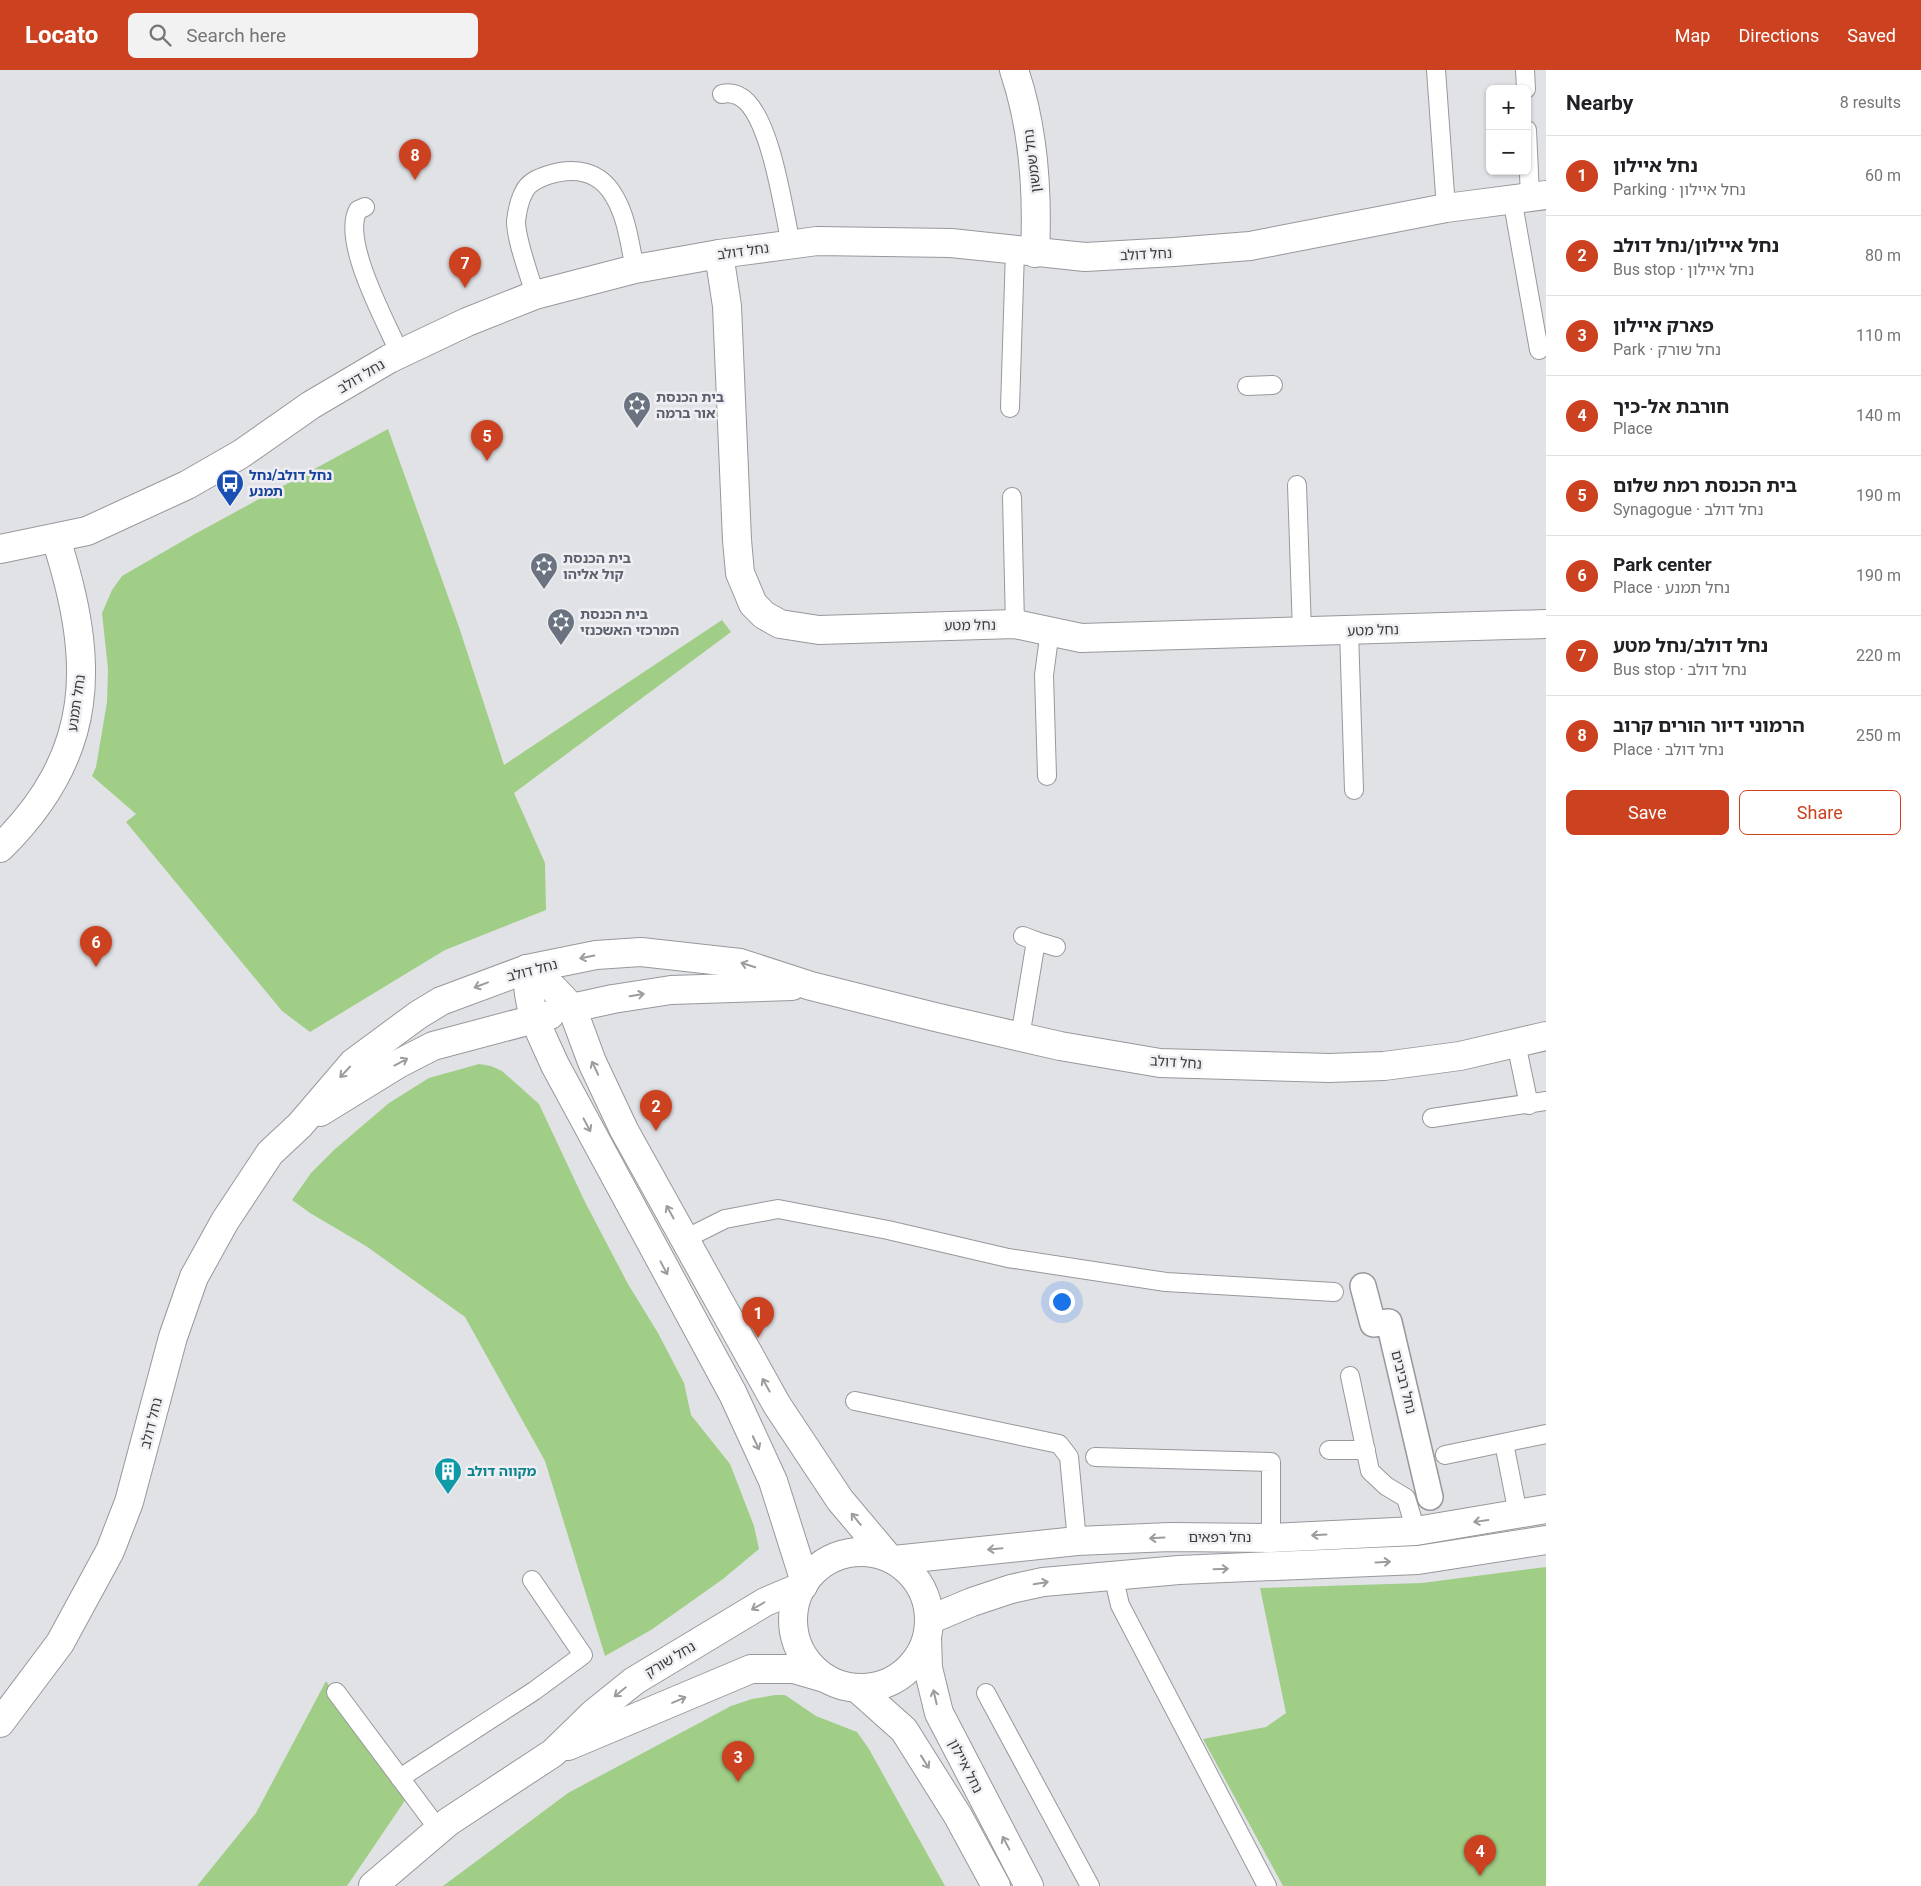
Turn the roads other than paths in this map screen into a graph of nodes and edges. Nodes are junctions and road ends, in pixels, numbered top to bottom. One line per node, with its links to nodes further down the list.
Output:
1 (1014, 70): 11 (street, נחל שמשון)
2 (1436, 70): 9 (lane)
3 (1525, 70): 4 (lane)
4 (1526, 85)
5 (722, 94): 10 (lane)
6 (1528, 175): 7 (lane)
7 (1529, 196): 9 (street, נחל דולב); 15 (lane)
8 (365, 207): 16 (lane)
9 (1446, 208): 11 (street, נחל דולב)
10 (791, 244): 11 (street, נחל דולב); 12 (street, נחל דולב)
11 (1025, 252): 19 (lane)
12 (719, 254): 13 (street, נחל דולב); 24 (street, נחל מטע)
13 (635, 269): 14 (street, נחל דולב); 14 (lane)
14 (535, 295): 16 (street, נחל דולב)
15 (1539, 350)
16 (400, 354): 22 (street, נחל דולב)
17 (1273, 384): 18 (lane)
18 (1247, 386)
19 (1010, 408)
20 (1297, 485): 27 (lane)
21 (1012, 497): 24 (lane)
22 (56, 538): 23 (street, נחל דולב); 31 (street, נחל תמנע)
23 (0, 549)
24 (1015, 624): 26 (street, נחל מטע)
25 (1546, 624): 28 (street, נחל מטע)
26 (1050, 630): 27 (street, נחל מטע); 29 (lane)
27 (1302, 631): 28 (street, נחל מטע)
28 (1349, 631): 30 (lane)
29 (1047, 776)
30 (1354, 790)
31 (0, 848)
32 (1056, 946): 38 (lane)
33 (527, 969): 34 (street, נחל דולב, one-way to 33); 35 (street); 36 (street); 42 (street, נחל דולב, one-way to 42)
34 (811, 986): 35 (street, נחל דולב, one-way to 34); 38 (street, נחל דולב)
35 (572, 1008): 36 (street, נחל דולב); 43 (street, one-way to 35)
36 (533, 1020): 42 (street, נחל דולב, one-way to 36); 64 (street, one-way to 64)
37 (1546, 1036): 39 (street, נחל דולב)
38 (1020, 1037): 39 (street, נחל דולב)
39 (1516, 1043): 40 (lane)
40 (1538, 1103): 41 (lane)
41 (1432, 1118)
42 (300, 1125): 70 (street, נחל דולב)
43 (685, 1239): 45 (lane); 61 (street, one-way to 43)
44 (1363, 1286): 54 (street, נחל רביבים)
45 (1334, 1292)
46 (1350, 1376): 51 (lane)
47 (855, 1401): 60 (lane)
48 (1546, 1434): 49 (lane)
49 (1504, 1443): 52 (lane); 56 (lane)
50 (1329, 1450): 51 (lane)
51 (1366, 1450): 57 (lane)
52 (1445, 1455)
53 (1095, 1457): 58 (lane)
54 (1430, 1497)
55 (1546, 1509): 56 (street, נחל רפאים)
56 (1518, 1514): 57 (street, נחל רפאים, one-way to 57)
57 (1416, 1531): 58 (street, נחל רפאים, one-way to 58)
58 (1270, 1538): 60 (street, נחל רפאים, one-way to 60)
59 (1546, 1540): 62 (street, one-way to 59)
60 (1077, 1541): 61 (street, נחל רפאים, one-way to 61)
61 (891, 1559): 64 (street); 65 (street)
62 (1113, 1575): 65 (street, one-way to 62); 78 (lane)
63 (532, 1580): 72 (lane)
64 (804, 1584): 66 (street); 71 (street, נחל שורק, one-way to 71)
65 (928, 1629): 67 (street); 76 (street, נחל איילון, one-way to 65)
66 (825, 1678): 67 (street); 71 (street, נחל שורק, one-way to 66)
67 (857, 1688): 75 (street, one-way to 75)
68 (336, 1692): 72 (lane)
69 (986, 1693): 77 (lane)
70 (0, 1723)
71 (553, 1752): 73 (street, נחל שורק)
72 (400, 1778): 73 (lane)
73 (439, 1830): 74 (street, נחל שורק)
74 (373, 1886)
75 (996, 1886)
76 (1029, 1886)
77 (1090, 1886)
78 (1267, 1886)

